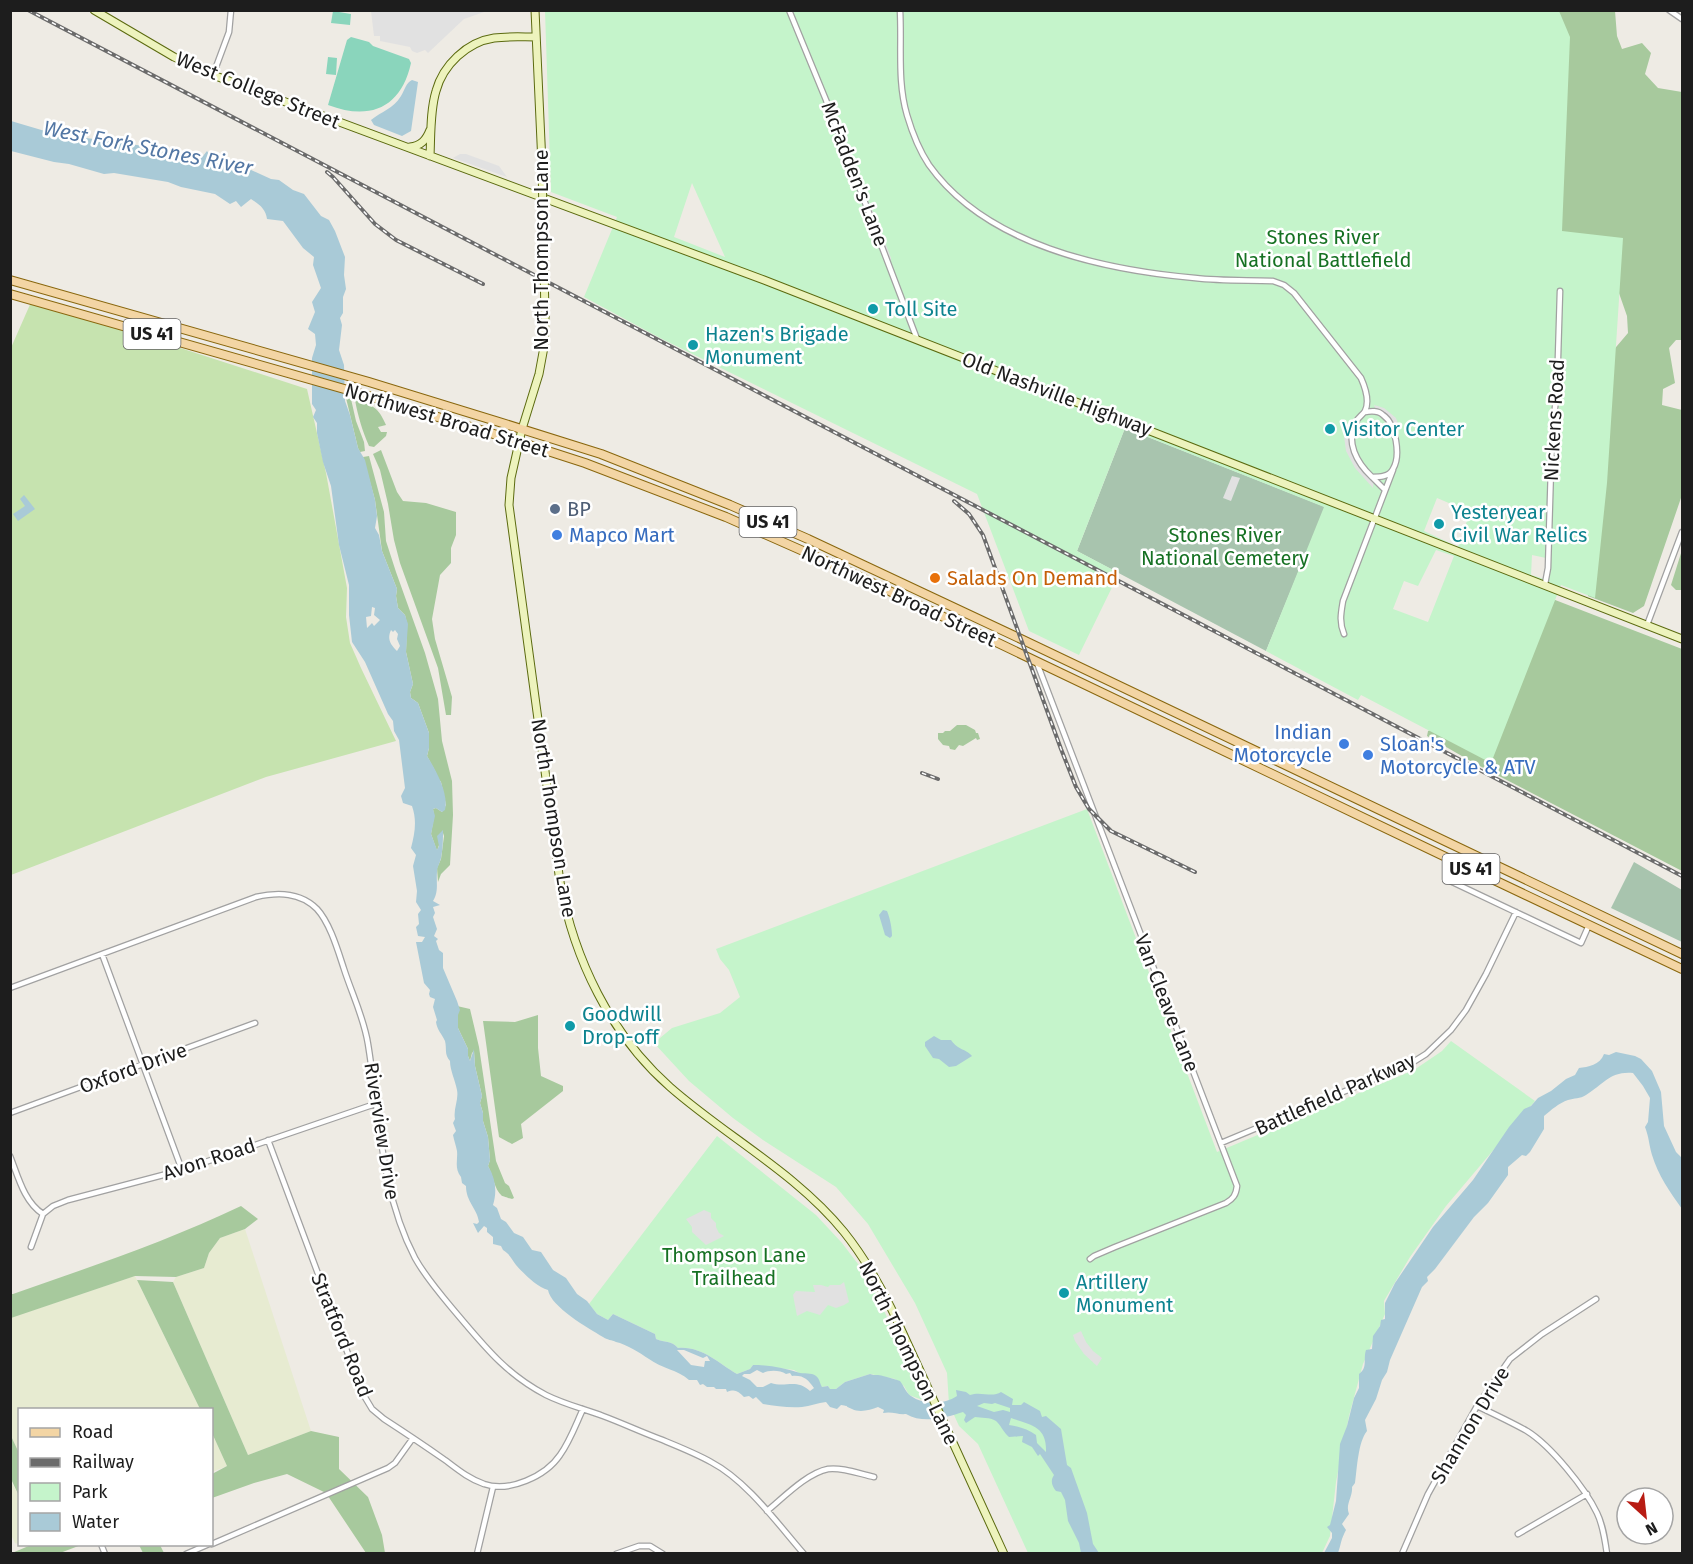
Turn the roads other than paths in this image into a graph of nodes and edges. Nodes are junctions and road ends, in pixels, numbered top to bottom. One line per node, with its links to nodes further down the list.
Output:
1 (94, 10): 9 (main road, West College Street)
2 (231, 10): 9 (street)
3 (535, 10): 8 (main road, North Thompson Lane)
4 (789, 10): 20 (street, McFadden's Lane)
5 (900, 10): 21 (street)
6 (1669, 10): 7 (street)
7 (1683, 19)
8 (536, 37): 10 (main road); 22 (main road, North Thompson Lane, bridge)
9 (213, 75): 11 (main road, West College Street)
10 (432, 125): 11 (main road); 12 (main road)
11 (407, 147): 12 (main road, West College Street)
12 (430, 156): 20 (main road, Old Nashville Highway)
13 (10, 280): 14 (main road, Northwest Broad Street / US 41)
14 (35, 286): 17 (main road); 18 (main road, Northwest Broad Street / US 41)
15 (1560, 291): 37 (street, Nickens Road)
16 (10, 294): 17 (main road, Northwest Broad Street / US 41)
17 (32, 300): 19 (main road, Northwest Broad Street / US 41)
18 (106, 307): 19 (main road); 22 (main road, Northwest Broad Street / US 41)
19 (102, 320): 23 (main road, Northwest Broad Street / US 41)
20 (917, 339): 31 (main road, Old Nashville Highway)
21 (1365, 412): 24 (street); 25 (street)
22 (522, 429): 23 (main road, North Thompson Lane); 26 (main road, Northwest Broad Street / US 41)
23 (520, 442): 28 (main road, Northwest Broad Street / US 41); 87 (main road, North Thompson Lane)
24 (1394, 469): 25 (street); 27 (street)
25 (1372, 477): 27 (street)
26 (680, 485): 28 (main road); 29 (main road, Northwest Broad Street / US 41)
27 (1385, 490): 31 (street)
28 (676, 498): 30 (main road, Northwest Broad Street / US 41)
29 (730, 505): 30 (main road); 33 (main road, Northwest Broad Street / US 41)
30 (726, 517): 34 (main road, Northwest Broad Street / US 41)
31 (1376, 519): 37 (main road, Old Nashville Highway); 41 (street)
32 (1683, 532): 40 (street)
33 (808, 539): 34 (main road); 35 (main road, Northwest Broad Street / US 41)
34 (803, 550): 36 (main road, Northwest Broad Street / US 41)
35 (874, 570): 36 (main road); 38 (main road, Northwest Broad Street / US 41)
36 (869, 581): 39 (main road, Northwest Broad Street / US 41)
37 (1545, 584): 40 (main road, Old Nashville Highway)
38 (966, 614): 39 (main road); 43 (main road, Northwest Broad Street / US 41)
39 (961, 625): 44 (main road, Northwest Broad Street / US 41)
40 (1647, 625): 42 (main road, Old Nashville Highway)
41 (1344, 634)
42 (1683, 639)
43 (1041, 649): 44 (main road); 45 (main road, Northwest Broad Street / US 41)
44 (1036, 661): 46 (main road, Northwest Broad Street / US 41); 65 (street, Van Cleave Lane)
45 (1152, 701): 46 (main road); 47 (main road, Northwest Broad Street / US 41)
46 (1146, 713): 48 (main road, Northwest Broad Street / US 41)
47 (1266, 756): 48 (main road); 49 (main road, Northwest Broad Street / US 41)
48 (1261, 768): 50 (main road, Northwest Broad Street / US 41)
49 (1391, 815): 50 (main road); 51 (main road, Northwest Broad Street / US 41)
50 (1385, 828): 52 (main road, Northwest Broad Street / US 41)
51 (1460, 849): 52 (main road); 54 (main road, Northwest Broad Street / US 41)
52 (1454, 861): 53 (street); 55 (main road, Northwest Broad Street / US 41)
53 (1516, 912): 55 (street); 65 (street, Battlefield Parkway)
54 (1595, 913): 55 (main road); 57 (main road, Northwest Broad Street / US 41)
55 (1589, 925): 58 (main road, Northwest Broad Street / US 41)
56 (102, 954): 59 (street, Riverview Drive); 61 (street); 62 (street, Riverview Drive)
57 (1683, 954)
58 (1683, 969)
59 (10, 988)
60 (255, 1023): 61 (street, Oxford Drive)
61 (143, 1064): 63 (street, Oxford Drive); 67 (street)
62 (375, 1104): 64 (street, Avon Road); 73 (street, Riverview Drive)
63 (10, 1113)
64 (268, 1140): 67 (street, Avon Road); 74 (street, Stratford Road)
65 (1221, 1143): 70 (street, Van Cleave Lane)
66 (10, 1156): 68 (street)
67 (182, 1170): 68 (street, Avon Road)
68 (41, 1212): 69 (street)
69 (31, 1247)
70 (1090, 1259)
71 (1596, 1299): 72 (street, Shannon Drive)
72 (1477, 1406): 77 (street); 88 (street, Shannon Drive)
73 (583, 1409): 76 (street); 78 (street, Riverview Drive)
74 (413, 1438): 76 (street, Stratford Road); 80 (street)
75 (874, 1477): 78 (street)
76 (493, 1487): 83 (street)
77 (1587, 1494): 79 (street); 89 (street)
78 (767, 1511): 86 (street, Riverview Drive)
79 (1518, 1534)
80 (213, 1543)
81 (205, 1546): 82 (street)
82 (186, 1554)
83 (477, 1554)
84 (616, 1554): 85 (street)
85 (663, 1554)
86 (804, 1554)
87 (1004, 1554)
88 (1402, 1554)
89 (1607, 1554)

